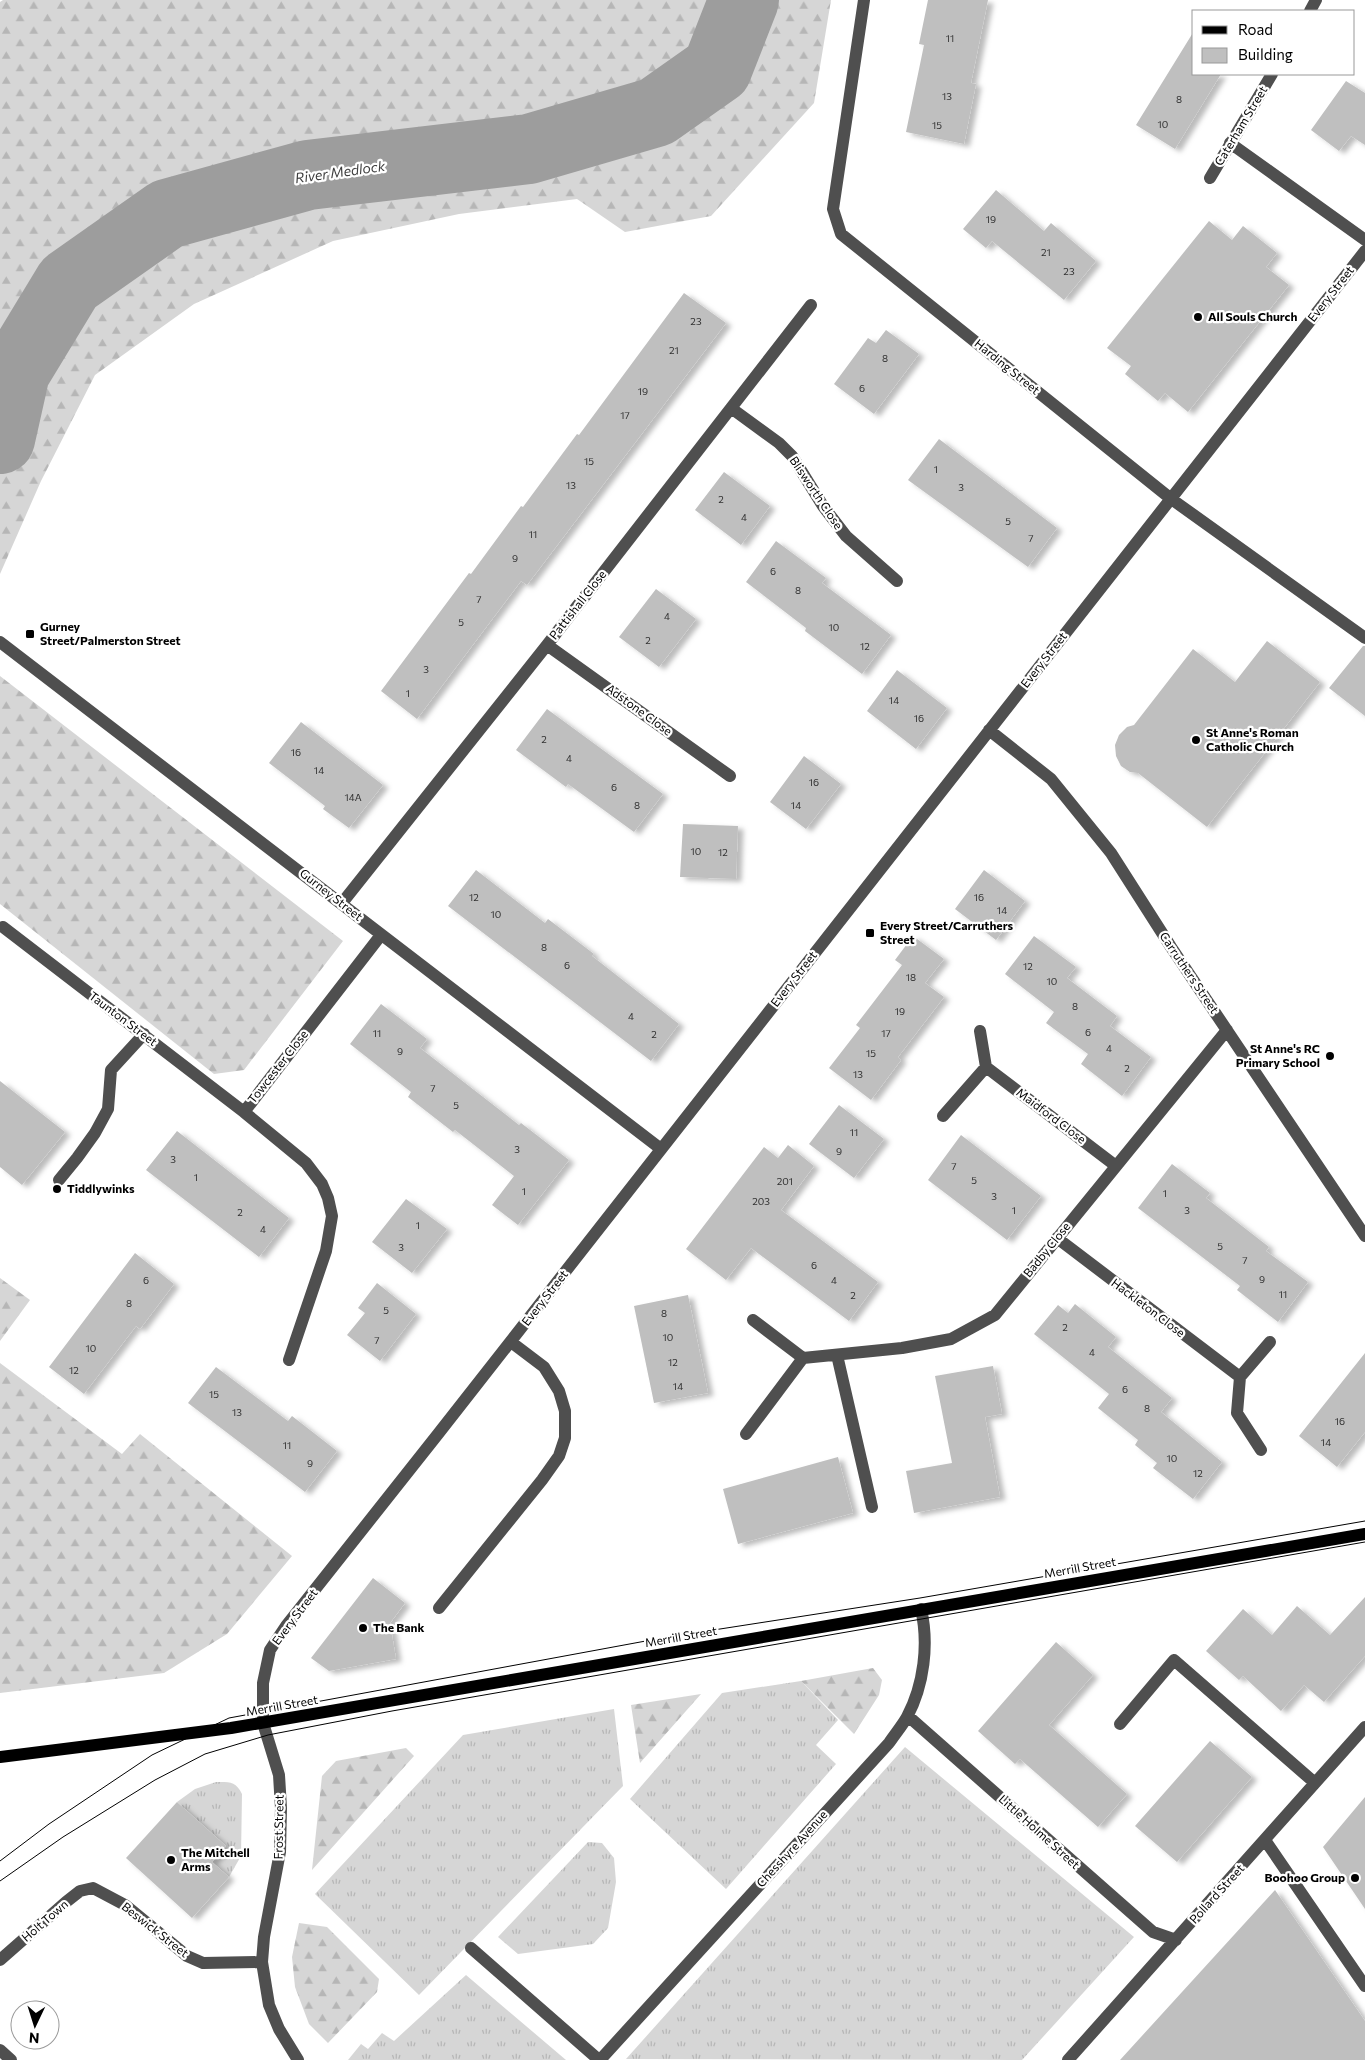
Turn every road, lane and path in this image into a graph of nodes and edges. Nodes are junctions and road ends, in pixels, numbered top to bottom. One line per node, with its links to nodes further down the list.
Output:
1 (864, 0): 9 (street, Harding Street)
2 (1271, 75): 3 (street, Caterham Street)
3 (1230, 144): 4 (street, Caterham Street); 5 (street)
4 (1210, 178)
5 (1365, 240)
6 (1365, 250): 9 (street, Every Street)
7 (811, 305): 8 (street, Pattishall Close)
8 (731, 408): 10 (street, Blisworth Close); 13 (street, Pattishall Close)
9 (1170, 498): 11 (street, Harding Street); 14 (street, Every Street)
10 (897, 581)
11 (1365, 638)
12 (0, 642): 16 (street, Gurney Street)
13 (547, 645): 15 (street, Adstone Close); 16 (street, Pattishall Close)
14 (989, 730): 19 (street, Carruthers Street); 25 (street, Every Street)
15 (730, 776)
16 (342, 903): 18 (street, Gurney Street)
17 (3, 927): 21 (street, Taunton Street)
18 (381, 935): 23 (street, Towcester Close); 25 (street, Gurney Street)
19 (1227, 1030): 26 (street, Badby Close); 28 (street, Carruthers Street)
20 (980, 1031): 22 (street)
21 (144, 1034): 23 (street, Taunton Street); 27 (street)
22 (986, 1067): 24 (street); 26 (street, Maidford Close)
23 (244, 1112): 35 (street, Towcester Close)
24 (943, 1116)
25 (661, 1149): 31 (street, Every Street)
26 (1116, 1166): 29 (street, Badby Close)
27 (59, 1180)
28 (1365, 1236)
29 (1057, 1238): 33 (street, Badby Close); 36 (street, Hackleton Close)
30 (753, 1320): 34 (street)
31 (511, 1342): 41 (street); 44 (street, Every Street)
32 (1270, 1342): 36 (street)
33 (837, 1355): 34 (street, Badby Close); 39 (street)
34 (803, 1358): 37 (street)
35 (289, 1360)
36 (1240, 1377): 38 (street)
37 (746, 1434)
38 (1261, 1450)
39 (872, 1507)
40 (1365, 1534): 42 (main road, Merrill Street)
41 (439, 1608)
42 (921, 1609): 43 (street, Chesshyre Avenue); 44 (main road, Merrill Street)
43 (908, 1716): 51 (street, Little Holme Street); 59 (street, Chesshyre Avenue)
44 (263, 1723): 47 (main road, Merrill Street); 54 (street, Frost Street)
45 (1120, 1724): 48 (street)
46 (1365, 1727): 48 (street, Pollard Street)
47 (0, 1756)
48 (1315, 1783): 49 (street, Pollard Street)
49 (1264, 1840): 51 (street, Pollard Street); 55 (street)
50 (94, 1888): 53 (street, Holt Town); 54 (street, Beswick Street)
51 (1176, 1940): 60 (street, Pollard Street)
52 (472, 1948): 59 (street)
53 (0, 1960)
54 (262, 1962): 58 (street)
55 (1365, 1986)
56 (0, 2050): 57 (street)
57 (11, 2060)
58 (298, 2060)
59 (599, 2060)
60 (1068, 2060)

